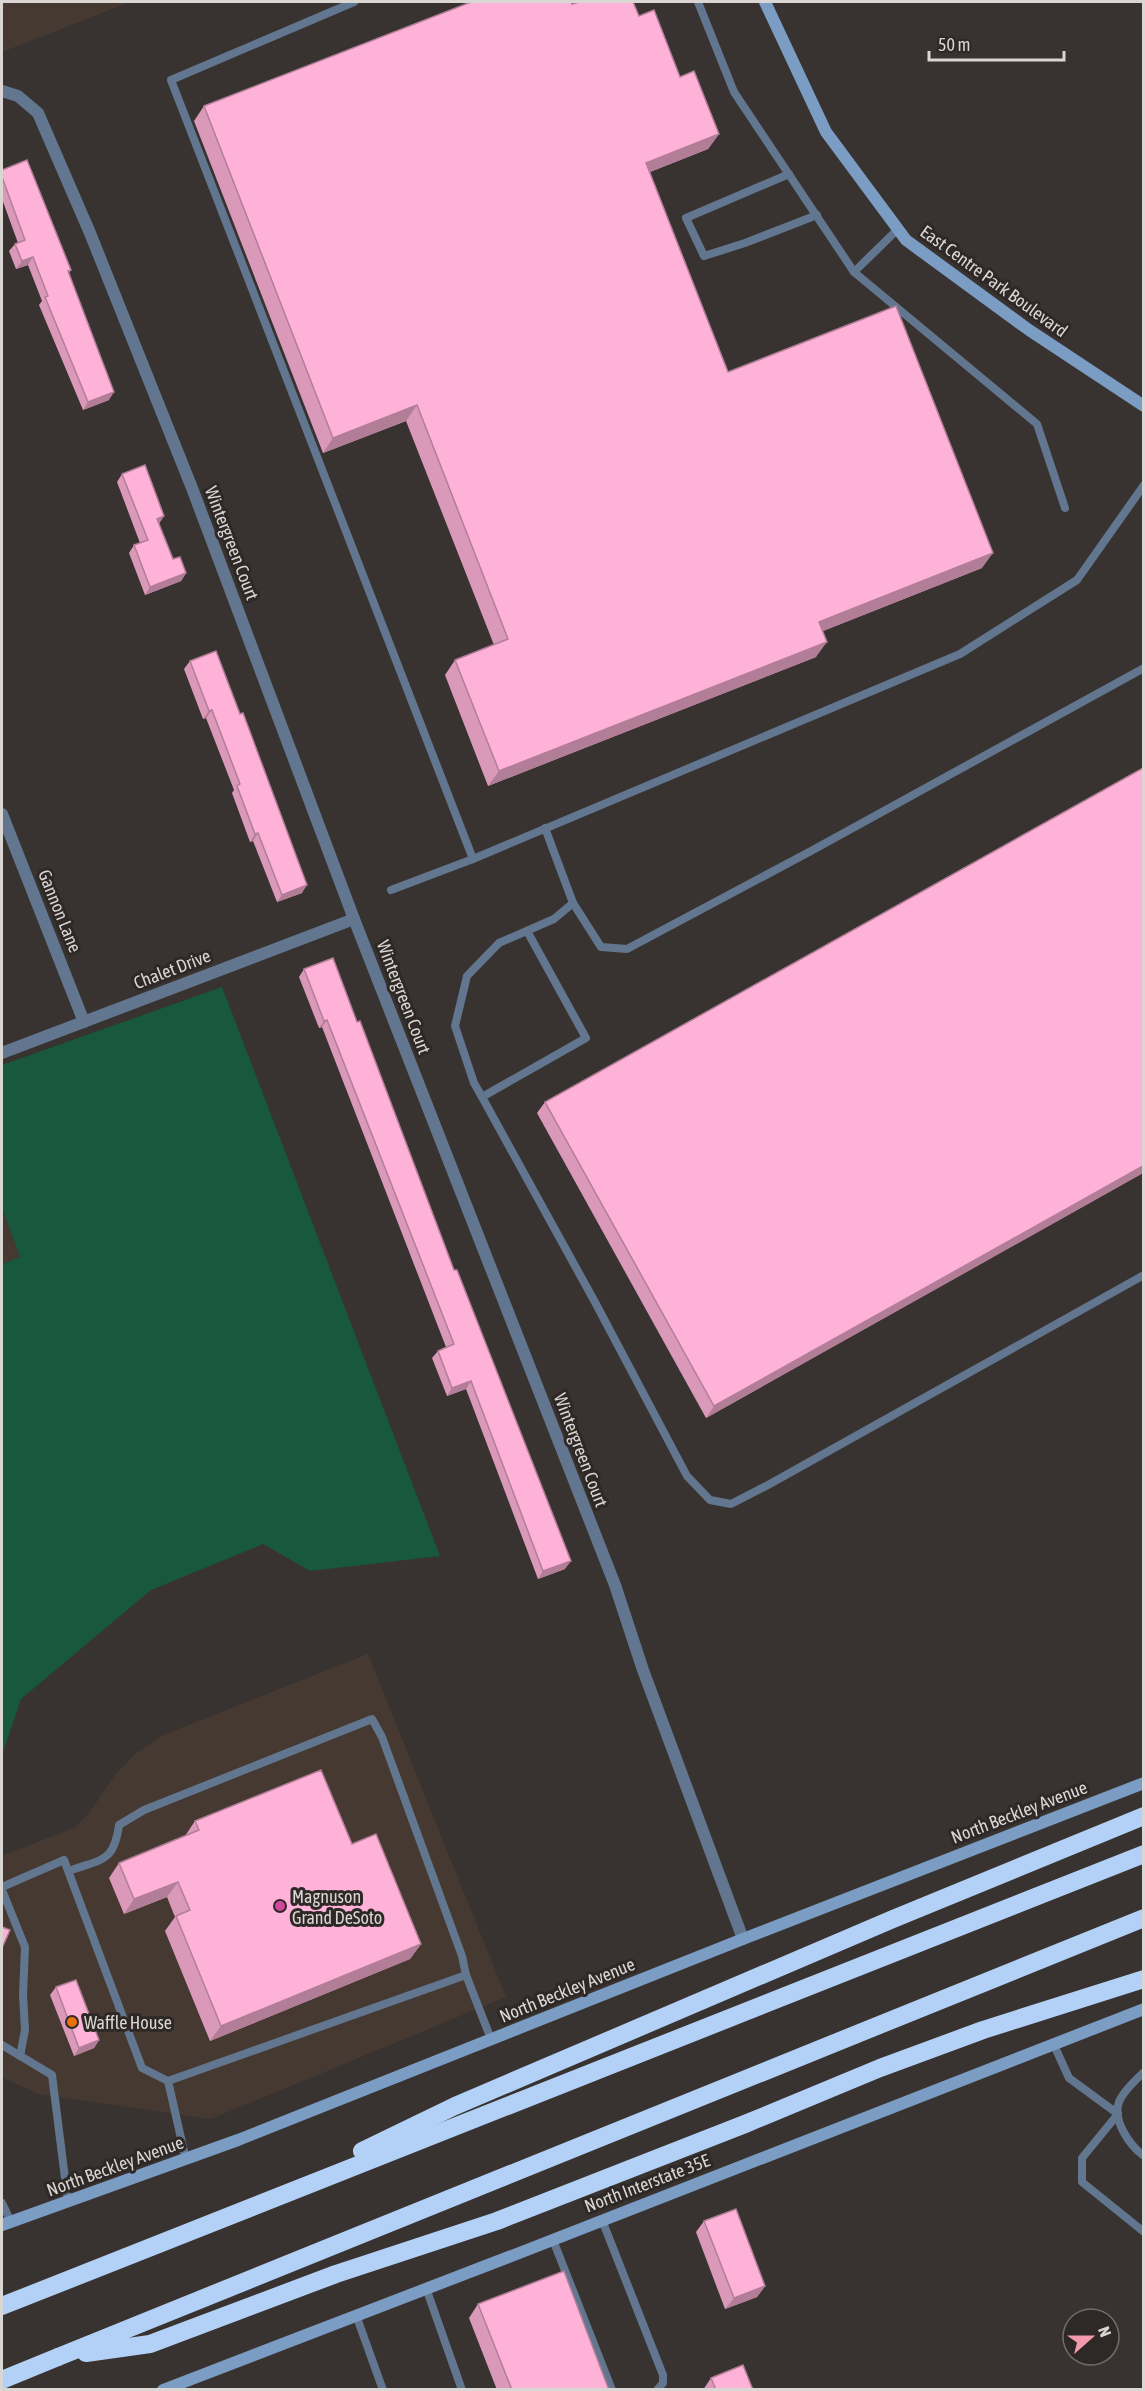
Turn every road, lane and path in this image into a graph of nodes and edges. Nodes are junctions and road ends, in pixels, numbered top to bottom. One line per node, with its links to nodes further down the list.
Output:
1 (354, 2): 15 (lane)
2 (698, 2): 5 (lane)
3 (765, 2): 7 (main road, East Centre Park Boulevard)
4 (2, 91): 18 (street, Wintergreen Court)
5 (789, 174): 6 (lane); 6 (lane)
6 (817, 215): 8 (lane)
7 (898, 229): 8 (lane); 9 (main road, East Centre Park Boulevard)
8 (854, 272): 11 (lane)
9 (1143, 406)
10 (1143, 485): 14 (lane)
11 (1065, 508)
12 (1143, 668): 17 (lane)
13 (2, 814): 20 (street, Gannon Lane)
14 (545, 828): 15 (lane); 17 (lane)
15 (473, 859): 16 (lane)
16 (391, 890)
17 (573, 903): 19 (lane)
18 (354, 919): 20 (street, Chalet Drive); 30 (street, Wintergreen Court)
19 (527, 931): 22 (lane); 22 (lane)
20 (84, 1022): 21 (street, Chalet Drive)
21 (2, 1053)
22 (482, 1098): 23 (lane)
23 (1143, 1275)
24 (1143, 1783): 30 (main road, North Beckley Avenue)
25 (1143, 1816): 45 (highway)
26 (1143, 1854): 45 (highway)
27 (69, 1871): 28 (lane); 31 (lane); 39 (lane)
28 (2, 1888): 37 (lane)
29 (1143, 1918): 55 (highway)
30 (743, 1939): 34 (main road, North Beckley Avenue)
31 (466, 1975): 34 (lane); 39 (lane)
32 (1143, 1979): 55 (highway)
33 (1143, 2009): 36 (main road, North Interstate 35E)
34 (491, 2039): 42 (main road, North Beckley Avenue)
35 (2, 2044): 37 (lane)
36 (1054, 2045): 40 (lane); 46 (main road, North Interstate 35E)
37 (20, 2056): 43 (lane)
38 (1143, 2072): 40 (lane)
39 (168, 2081): 42 (lane)
40 (1118, 2114): 41 (lane); 48 (lane)
41 (1143, 2156)
42 (186, 2160): 43 (main road, North Beckley Avenue)
43 (68, 2202): 47 (main road, North Beckley Avenue)
44 (2, 2203): 47 (lane)
45 (239, 2211): 51 (highway)
46 (602, 2220): 49 (main road, North Interstate 35E); 63 (lane)
47 (5, 2226)
48 (1143, 2232)
49 (553, 2240): 50 (main road, North Interstate 35E); 62 (lane)
50 (426, 2288): 54 (main road, North Interstate 35E); 61 (lane)
51 (32, 2294): 52 (highway); 53 (highway)
52 (2, 2298)
53 (2, 2306)
54 (356, 2315): 59 (main road, North Interstate 35E); 60 (lane)
55 (58, 2357): 57 (highway, bridge)
56 (2, 2373): 58 (main road)
57 (2, 2380)
58 (7, 2390)
59 (163, 2390)
60 (383, 2390)
61 (462, 2390)
62 (612, 2390)
63 (657, 2390)

